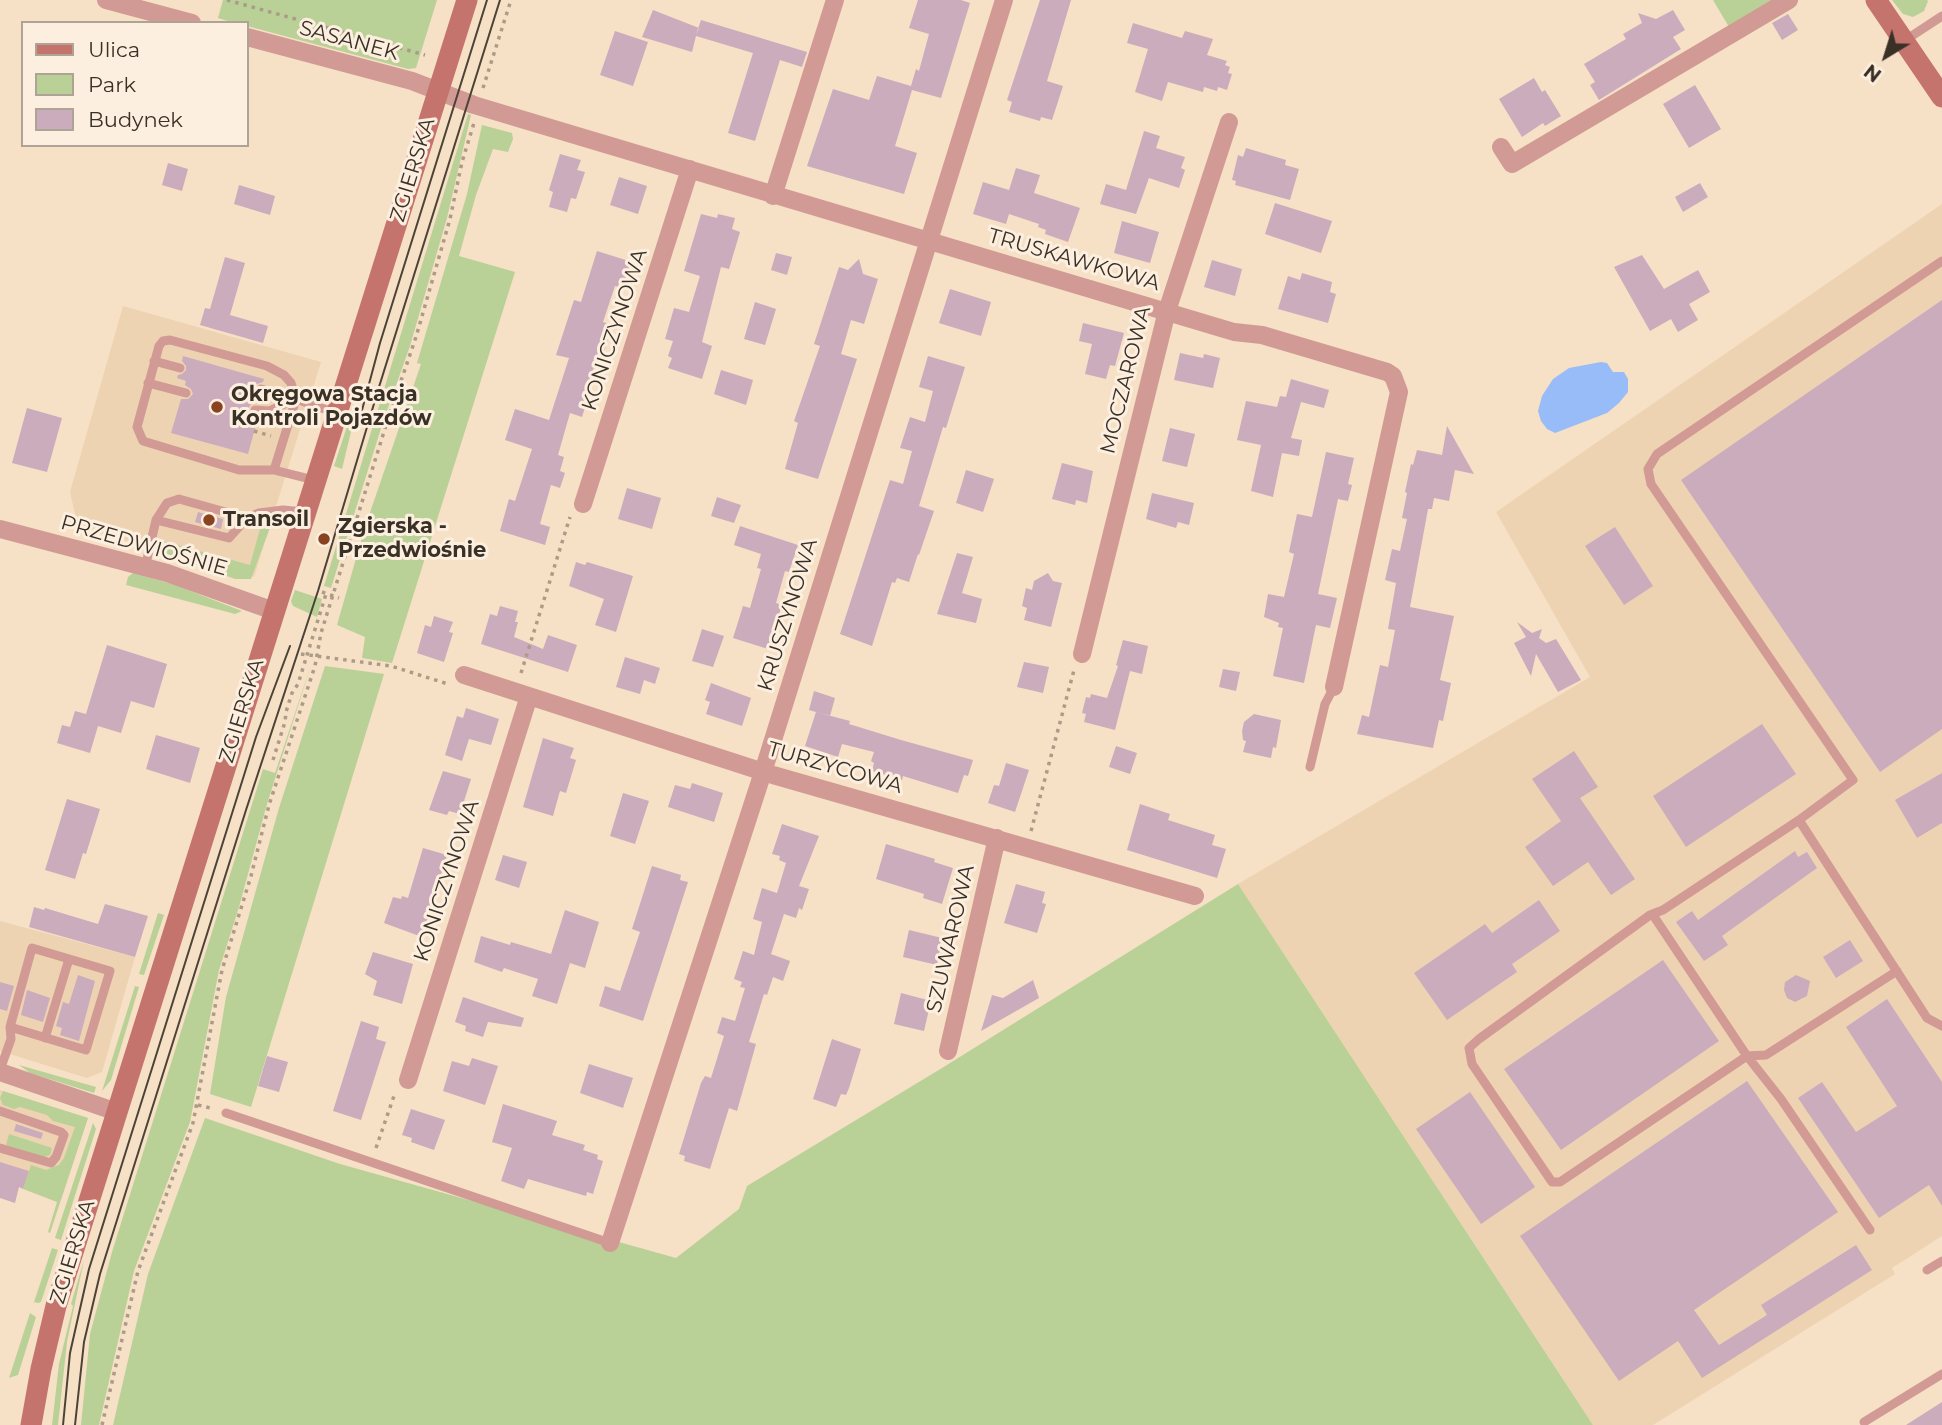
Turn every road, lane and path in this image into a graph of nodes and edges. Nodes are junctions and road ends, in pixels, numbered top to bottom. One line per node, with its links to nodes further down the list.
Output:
1 (106, 0): 10 (street)
2 (227, 0): 13 (path)
3 (467, 0): 14 (main road, ZGIERSKA)
4 (511, 0): 15 (path)
5 (835, 0): 21 (street)
6 (1004, 0): 22 (street, KRUSZYNOWA)
7 (1789, 0): 19 (street)
8 (1876, 0): 12 (main road)
9 (1942, 16): 12 (lane)
10 (185, 21)
11 (248, 37): 14 (street, SASANEK)
12 (1904, 41): 16 (main road)
13 (425, 55)
14 (438, 91): 20 (street, TRUSKAWKOWA); 32 (main road, ZGIERSKA)
15 (481, 96)
16 (1942, 97)
17 (1229, 122): 24 (street, MOCZAROWA)
18 (473, 131): 41 (path)
19 (1501, 147)
20 (690, 169): 21 (street, TRUSKAWKOWA); 35 (street, KONICZYNOWA)
21 (773, 196): 22 (street, TRUSKAWKOWA)
22 (930, 241): 24 (street, TRUSKAWKOWA); 52 (street, KRUSZYNOWA)
23 (1942, 261): 53 (lane)
24 (1167, 311): 44 (street, MOCZAROWA); 48 (street, TRUSKAWKOWA)
25 (154, 361): 26 (lane); 27 (lane); 30 (lane)
26 (180, 368)
27 (148, 383): 29 (lane); 33 (lane)
28 (261, 389): 30 (lane)
29 (187, 393)
30 (296, 399): 31 (lane); 32 (lane); 33 (lane)
31 (255, 410)
32 (336, 413): 34 (main road, ZGIERSKA)
33 (274, 470): 34 (lane)
34 (314, 480): 36 (main road, ZGIERSKA)
35 (583, 504): 49 (path)
36 (304, 512): 37 (lane); 43 (main road, ZGIERSKA)
37 (247, 518): 38 (lane); 38 (lane)
38 (156, 520): 40 (lane)
39 (0, 529): 40 (street, PRZEDWIOŚNIE)
40 (145, 568): 43 (street, PRZEDWIOŚNIE)
41 (332, 596): 42 (path); 45 (path); 46 (path)
42 (339, 598)
43 (274, 611): 68 (main road, ZGIERSKA)
44 (1082, 654): 55 (path)
45 (304, 655): 46 (path); 50 (path)
46 (316, 658): 47 (path); 79 (path)
47 (464, 675): 49 (street, TURZYCOWA)
48 (1334, 687): 51 (lane)
49 (522, 694): 52 (street, TURZYCOWA); 66 (street, KONICZYNOWA)
50 (273, 760)
51 (1310, 767)
52 (763, 772): 54 (street, TURZYCOWA); 73 (street, KRUSZYNOWA)
53 (1799, 820): 57 (lane); 59 (lane)
54 (998, 838): 55 (street, TURZYCOWA); 63 (street, SZUWAROWA)
55 (1027, 847): 56 (street, TURZYCOWA)
56 (1195, 896)
57 (1653, 915): 64 (lane); 64 (lane)
58 (69, 959): 61 (lane); 62 (lane); 62 (lane)
59 (1897, 971): 60 (lane); 64 (lane)
60 (1942, 1026)
61 (9, 1027): 62 (lane); 65 (lane)
62 (45, 1038)
63 (948, 1051)
64 (1746, 1056): 72 (lane)
65 (0, 1071): 68 (street)
66 (408, 1080): 71 (path)
67 (0, 1111): 70 (lane)
68 (117, 1112): 78 (main road, ZGIERSKA)
69 (226, 1113): 71 (lane)
70 (0, 1148)
71 (372, 1160): 73 (lane)
72 (1870, 1230)
73 (610, 1243)
74 (1942, 1261): 75 (lane)
75 (1927, 1270)
76 (1942, 1374): 77 (lane)
77 (1864, 1422)
78 (31, 1425)
79 (102, 1425)

